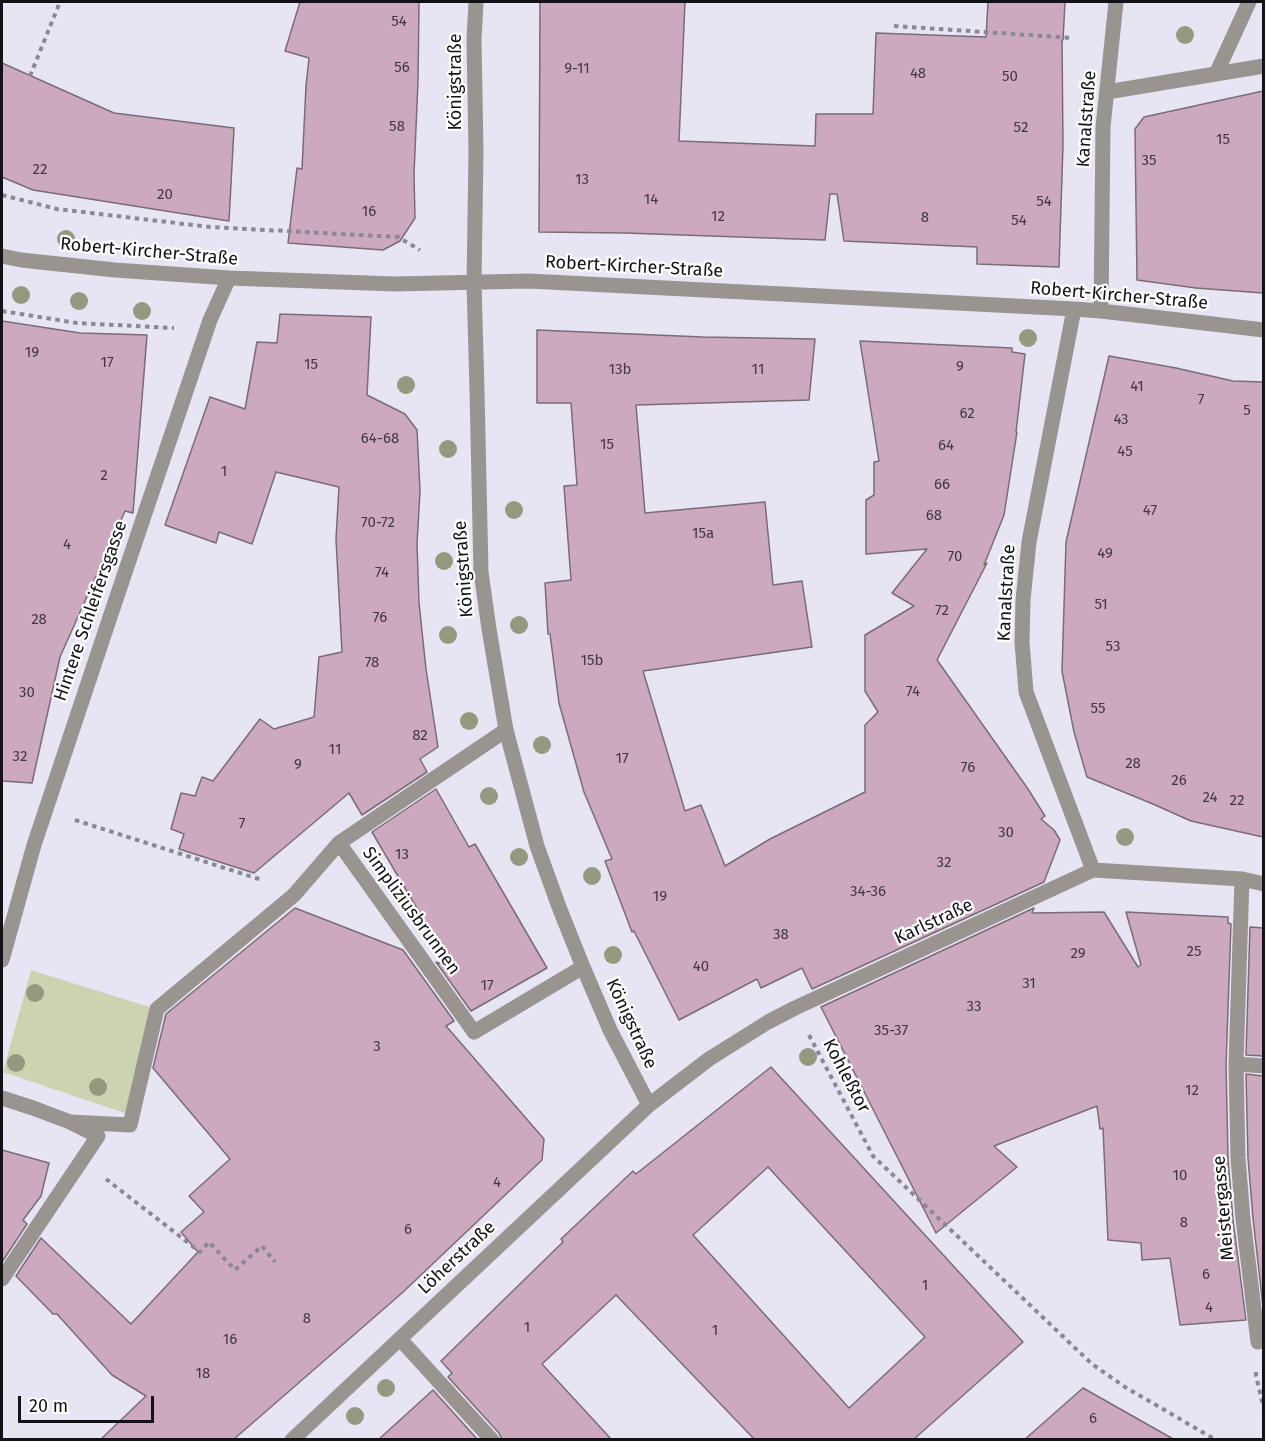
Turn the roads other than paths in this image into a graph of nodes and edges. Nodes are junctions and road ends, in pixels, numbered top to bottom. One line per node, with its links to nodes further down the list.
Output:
1 (476, 2): 9 (street, Königstraße)
2 (1116, 2): 6 (street, Kanalstraße)
3 (1249, 2): 5 (street)
4 (1263, 66): 5 (street)
5 (1216, 74): 6 (street)
6 (1107, 92): 11 (street, Kanalstraße)
7 (2, 256): 8 (street, Robert-Kircher-Straße)
8 (229, 278): 9 (street, Robert-Kircher-Straße); 18 (street, Hintere Schleifersgasse)
9 (474, 283): 10 (street, Robert-Kircher-Straße); 13 (street, Königstraße)
10 (1074, 309): 11 (street, Robert-Kircher-Straße); 15 (street, Kanalstraße)
11 (1101, 311): 12 (street, Robert-Kircher-Straße)
12 (1263, 330)
13 (506, 730): 14 (street, Simpliziusbrunnen); 19 (street, Königstraße)
14 (339, 843): 19 (street, Simpliziusbrunnen); 24 (street)
15 (1093, 870): 16 (street, Karlstraße); 23 (street, Karlstraße)
16 (1242, 879): 17 (street, Karlstraße); 20 (street, Meistergasse)
17 (1263, 884)
18 (2, 960)
19 (583, 967): 23 (street, Königstraße)
20 (1236, 1064): 21 (street); 27 (street, Meistergasse)
21 (1263, 1066)
22 (2, 1098): 24 (street)
23 (649, 1105): 26 (street, Löherstraße)
24 (70, 1122): 25 (street)
25 (2, 1279)
26 (400, 1338): 28 (street, Löherstraße); 29 (street)
27 (1261, 1342)
28 (292, 1440)
29 (492, 1440)

